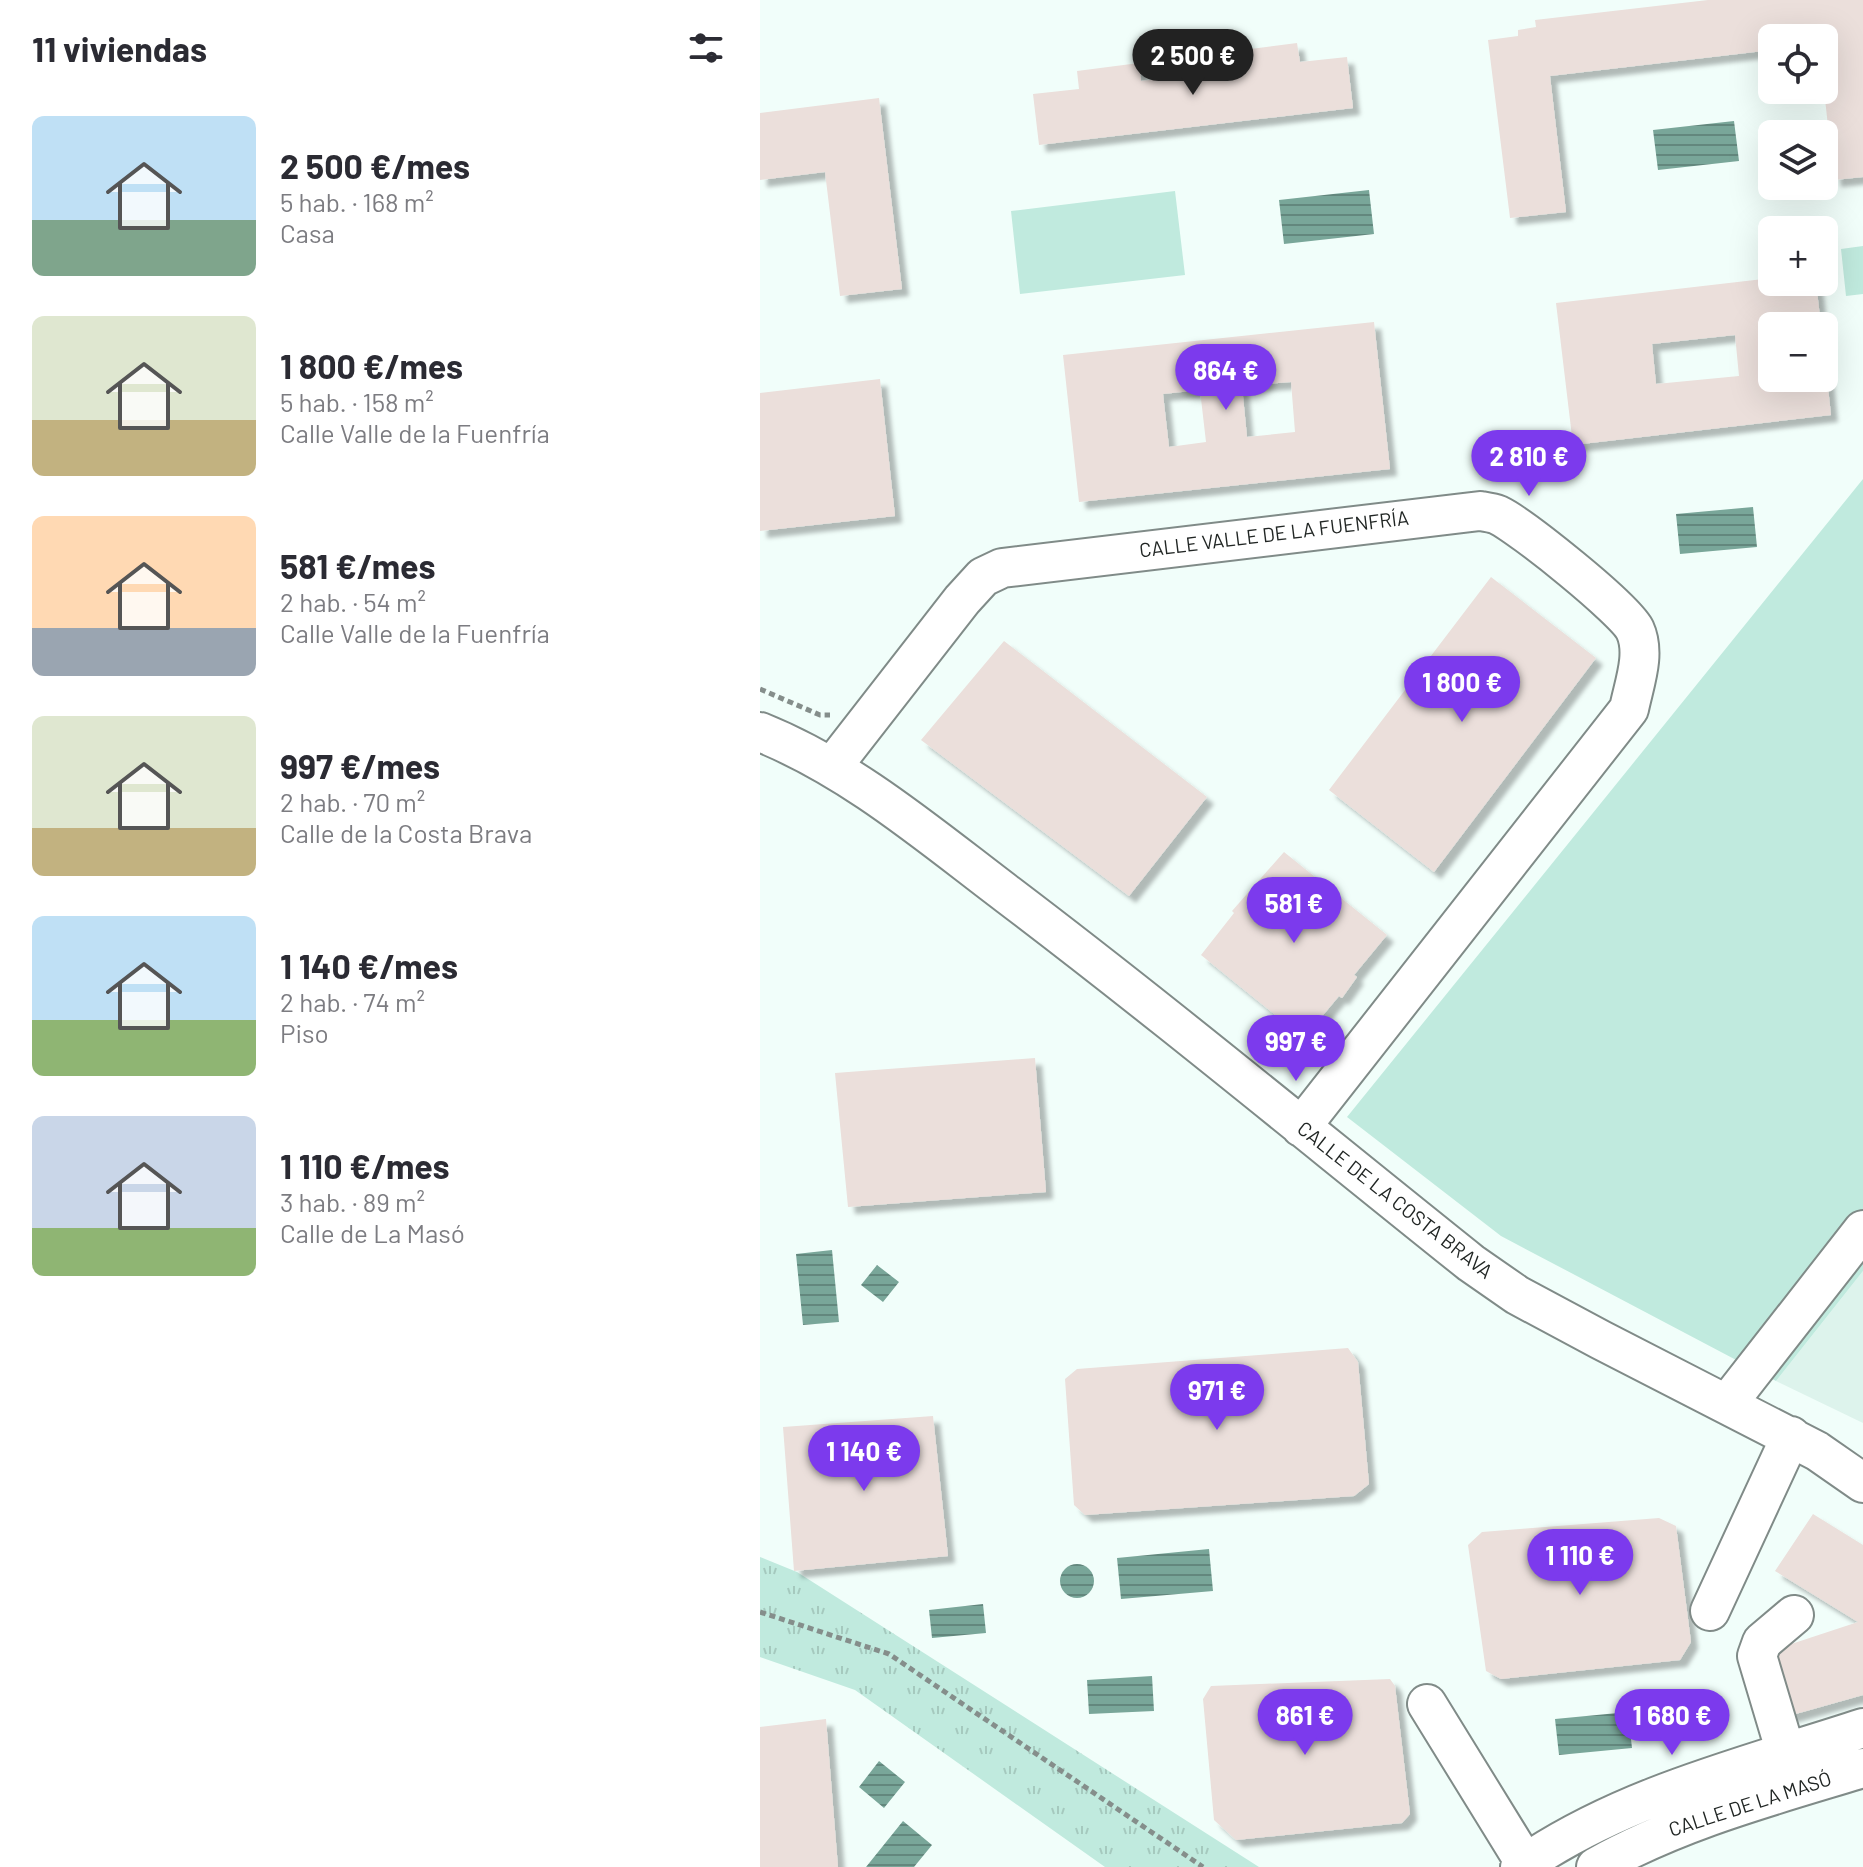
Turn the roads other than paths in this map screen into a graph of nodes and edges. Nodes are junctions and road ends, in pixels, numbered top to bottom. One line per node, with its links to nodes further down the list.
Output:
1 (760, 732): 2 (street, CALLE DE LA COSTA BRAVA)
2 (832, 767): 3 (street, CALLE DE LA COSTA BRAVA); 3 (street, CALLE VALLE DE LA FUENFRÍA)
3 (1301, 1127): 5 (street, CALLE DE LA COSTA BRAVA)
4 (1863, 1230): 5 (street)
5 (1727, 1404): 6 (street, CALLE DE LA COSTA BRAVA)
6 (1791, 1436): 7 (street, CALLE DE LA COSTA BRAVA); 10 (street)
7 (1825, 1456): 8 (street, CALLE DE LA COSTA BRAVA); 9 (street, CALLE DE LA COSTA BRAVA)
8 (1863, 1470)
9 (1863, 1483)
10 (1710, 1611)
11 (1794, 1615): 14 (street)
12 (1427, 1704): 16 (street)
13 (1863, 1728): 14 (street, CALLE DE LA MASÓ)
14 (1786, 1753): 16 (street, CALLE DE LA MASÓ)
15 (1863, 1768): 17 (street, CALLE DE LA MASÓ)
16 (1522, 1865)
17 (1596, 1867)

